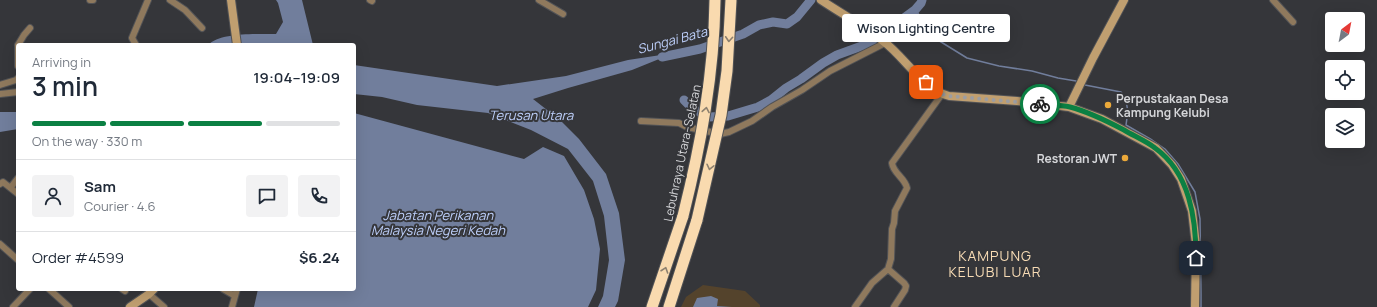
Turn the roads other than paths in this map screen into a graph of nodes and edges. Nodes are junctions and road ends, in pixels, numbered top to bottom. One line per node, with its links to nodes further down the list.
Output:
1 (148, 0): 16 (street)
2 (170, 0): 13 (street)
3 (231, 0): 17 (main road)
4 (539, 0): 10 (street)
5 (715, 0): 43 (highway, Lebuhraya Utara–Selatan, one-way to 5, bridge)
6 (731, 0): 44 (highway, one-way to 44, bridge)
7 (1124, 0): 23 (main road)
8 (1273, 0): 11 (street)
9 (824, 2): 14 (main road)
10 (563, 14)
11 (1293, 22)
12 (30, 28): 15 (street)
13 (202, 28)
14 (884, 42): 22 (main road); 24 (street)
15 (19, 43)
16 (135, 43)
17 (237, 43)
18 (16, 80): 19 (street)
19 (0, 84)
20 (16, 92): 21 (street)
21 (0, 94)
22 (942, 94): 23 (main road); 31 (street)
23 (1070, 107): 47 (main road)
24 (641, 121)
25 (16, 181): 27 (street)
26 (0, 184): 27 (street)
27 (11, 187): 28 (street)
28 (16, 192)
29 (0, 244): 30 (street)
30 (16, 258)
31 (888, 269): 45 (street); 46 (street)
32 (28, 291): 38 (street)
33 (51, 291): 39 (street)
34 (226, 291): 37 (street)
35 (236, 291): 37 (street)
36 (152, 292): 40 (main road); 41 (street)
37 (235, 296): 42 (street)
38 (13, 307)
39 (69, 307)
40 (130, 307)
41 (164, 307)
42 (232, 307)
43 (652, 307)
44 (669, 307)
45 (855, 307)
46 (894, 307)
47 (1196, 307)

